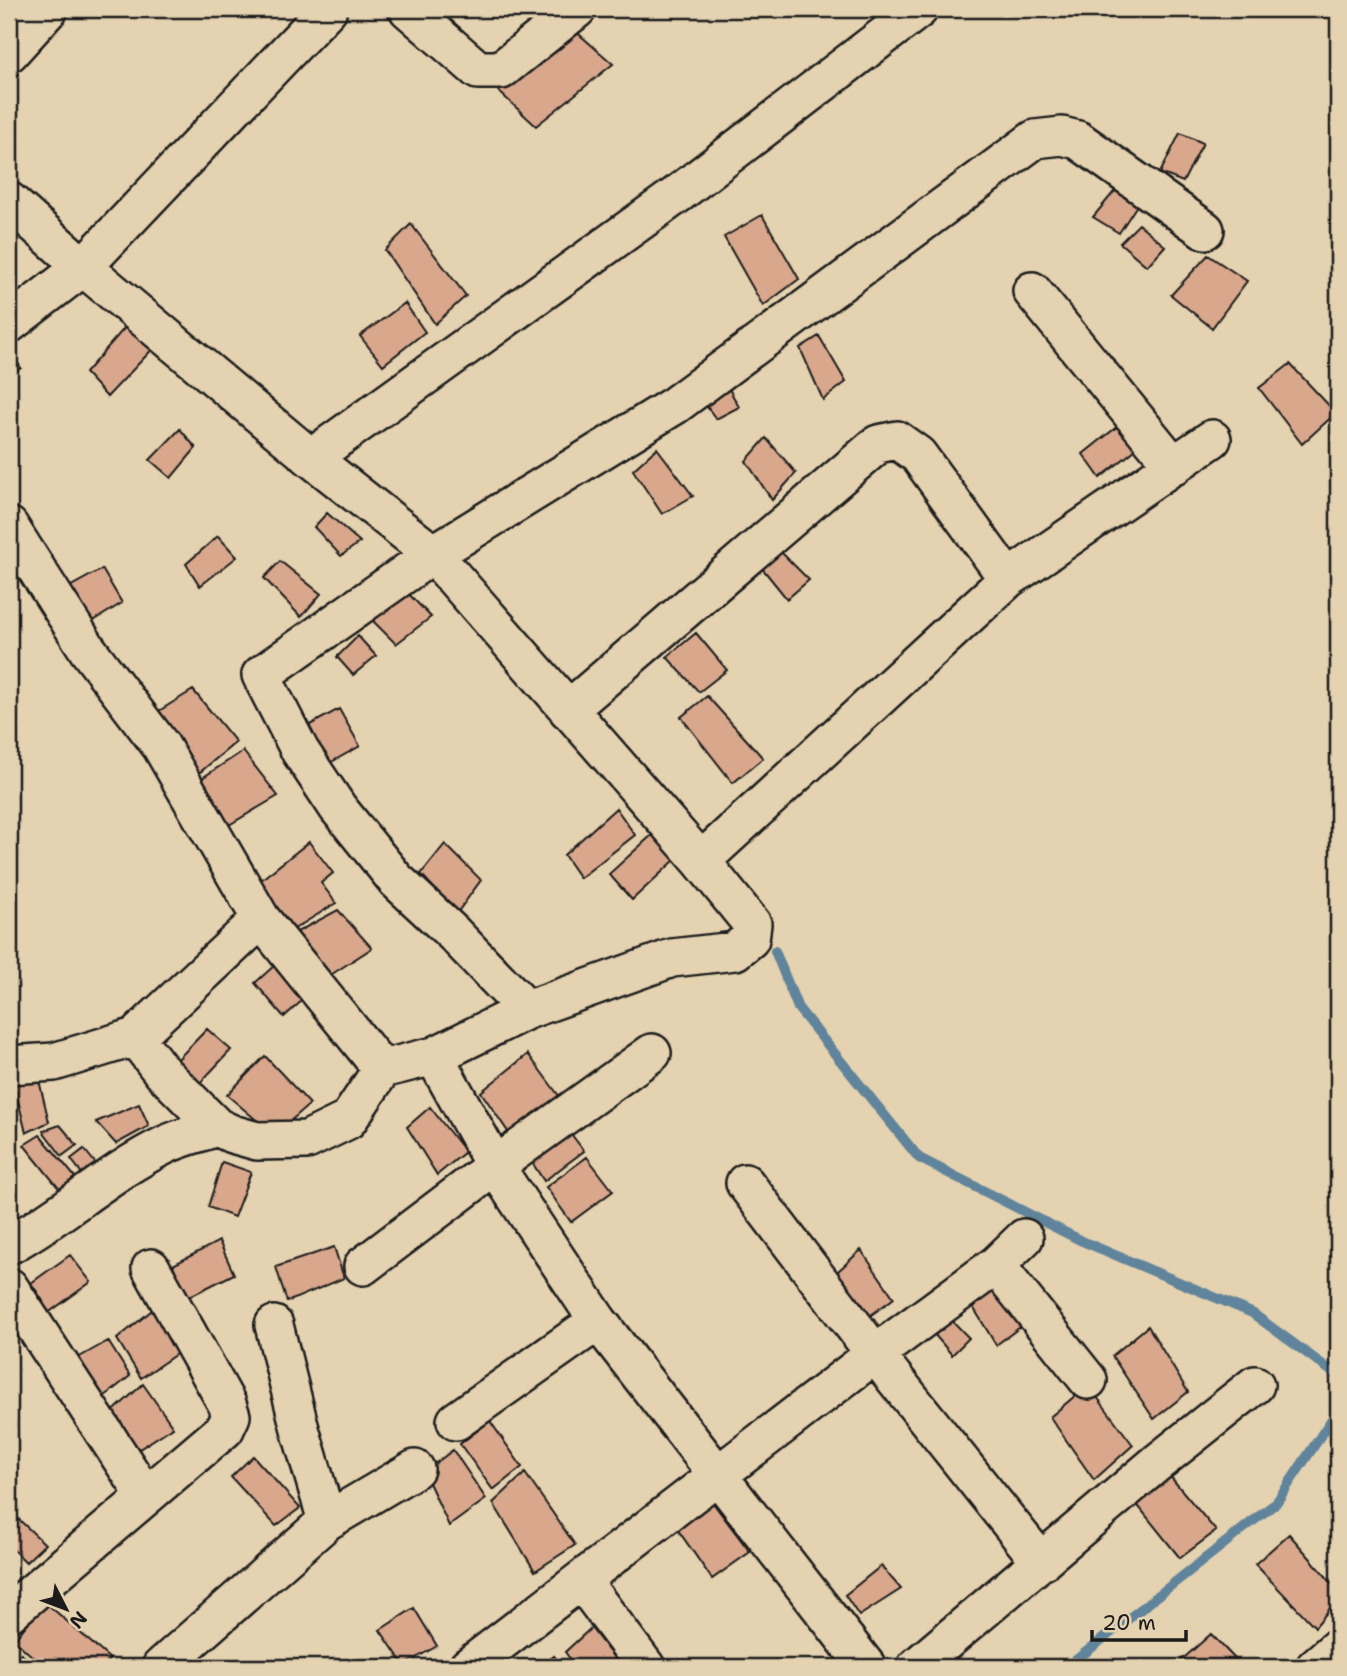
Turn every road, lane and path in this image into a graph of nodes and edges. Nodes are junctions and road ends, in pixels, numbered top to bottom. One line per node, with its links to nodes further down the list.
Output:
1 (48, 9): 6 (street)
2 (328, 9): 9 (street)
3 (408, 9): 4 (street)
4 (577, 9)
5 (919, 9): 13 (street)
6 (9, 53)
7 (9, 201): 9 (street)
8 (1205, 230): 16 (street)
9 (83, 267): 11 (street); 13 (street)
10 (1031, 290): 14 (street)
11 (9, 324)
12 (1212, 439): 14 (street)
13 (311, 458): 16 (street)
14 (1174, 466): 17 (street)
15 (9, 526): 20 (street)
16 (433, 554): 18 (street); 21 (street)
17 (1008, 579): 18 (street); 19 (street)
18 (568, 710): 19 (street)
19 (701, 861): 21 (street)
20 (261, 919): 22 (street); 26 (street)
21 (527, 1010): 24 (street)
22 (135, 1037): 25 (street); 27 (street)
23 (652, 1053): 28 (street)
24 (434, 1056): 26 (street); 28 (street)
25 (9, 1065)
26 (382, 1069): 27 (street)
27 (217, 1127): 31 (street)
28 (495, 1166): 33 (street); 36 (street)
29 (745, 1183): 38 (street)
30 (1024, 1238): 32 (street)
31 (9, 1245)
32 (996, 1265): 38 (street); 39 (street)
33 (363, 1266)
34 (151, 1268): 44 (street)
35 (9, 1287): 44 (street)
36 (598, 1321): 41 (street); 43 (street)
37 (274, 1325): 45 (street)
38 (875, 1354): 43 (street); 46 (street)
39 (1088, 1380)
40 (1255, 1385): 46 (street)
41 (456, 1421)
42 (415, 1469): 45 (street)
43 (716, 1475): 47 (street); 53 (street)
44 (145, 1495): 48 (street)
45 (327, 1521): 50 (street)
46 (1041, 1562): 54 (street)
47 (581, 1580): 51 (street); 52 (street)
48 (9, 1613)
49 (1338, 1647): 55 (street)
50 (161, 1667)
51 (468, 1667)
52 (646, 1667)
53 (867, 1667)
54 (916, 1667)
55 (1315, 1667)

